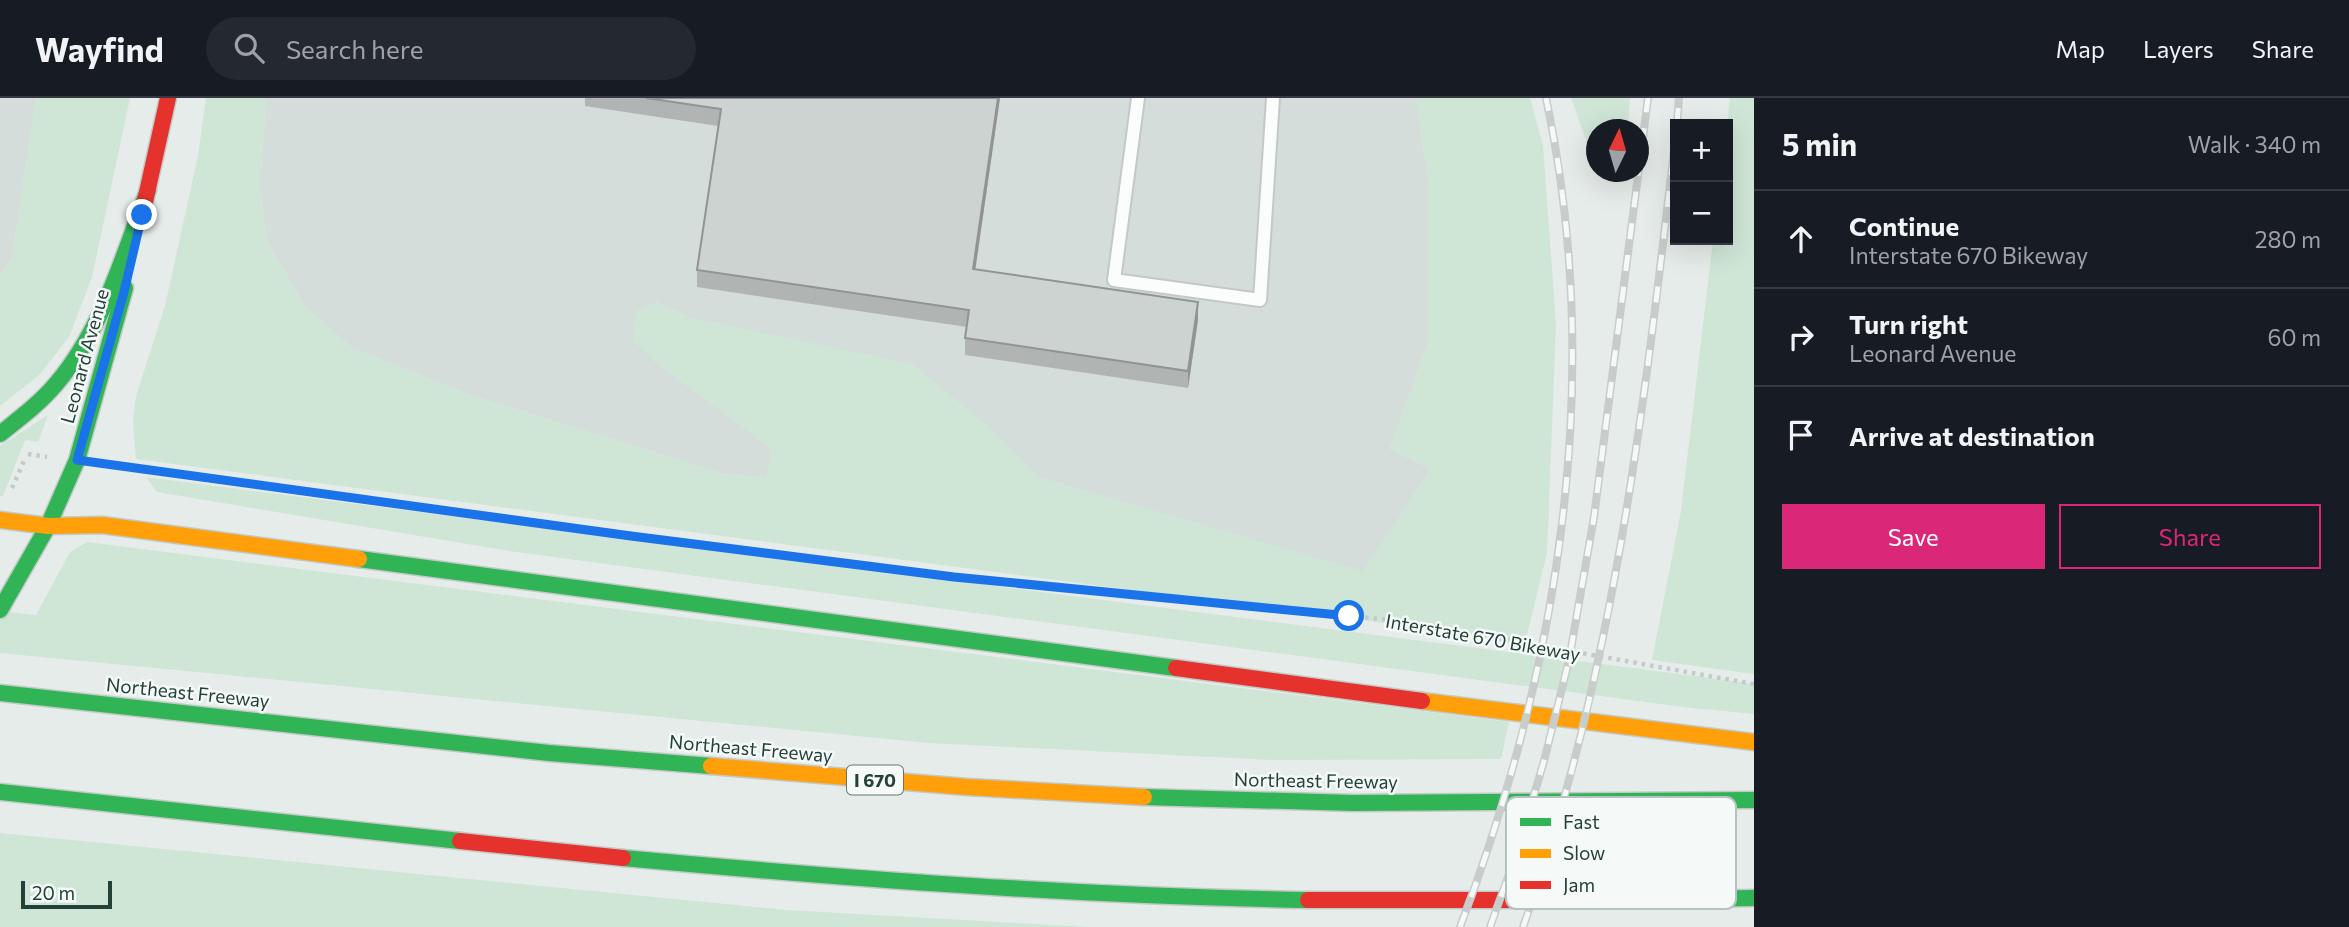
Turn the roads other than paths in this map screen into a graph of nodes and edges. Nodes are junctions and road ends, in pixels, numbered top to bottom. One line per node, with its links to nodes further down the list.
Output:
1 (168, 98): 4 (main road, Leonard Avenue)
2 (1138, 98): 3 (lane)
3 (1273, 98)
4 (148, 190): 5 (main road); 7 (main road, Leonard Avenue)
5 (0, 434)
6 (0, 520): 7 (main road)
7 (48, 526): 8 (main road, Leonard Avenue); 10 (main road)
8 (0, 610)
9 (0, 693): 14 (main road, Northeast Freeway / I 670)
10 (1754, 742)
11 (0, 792): 17 (main road)
12 (1736, 800): 13 (main road, Northeast Freeway / I 670)
13 (1754, 800)
14 (1506, 802)
15 (1736, 898): 16 (main road)
16 (1754, 898)
17 (1506, 900)

